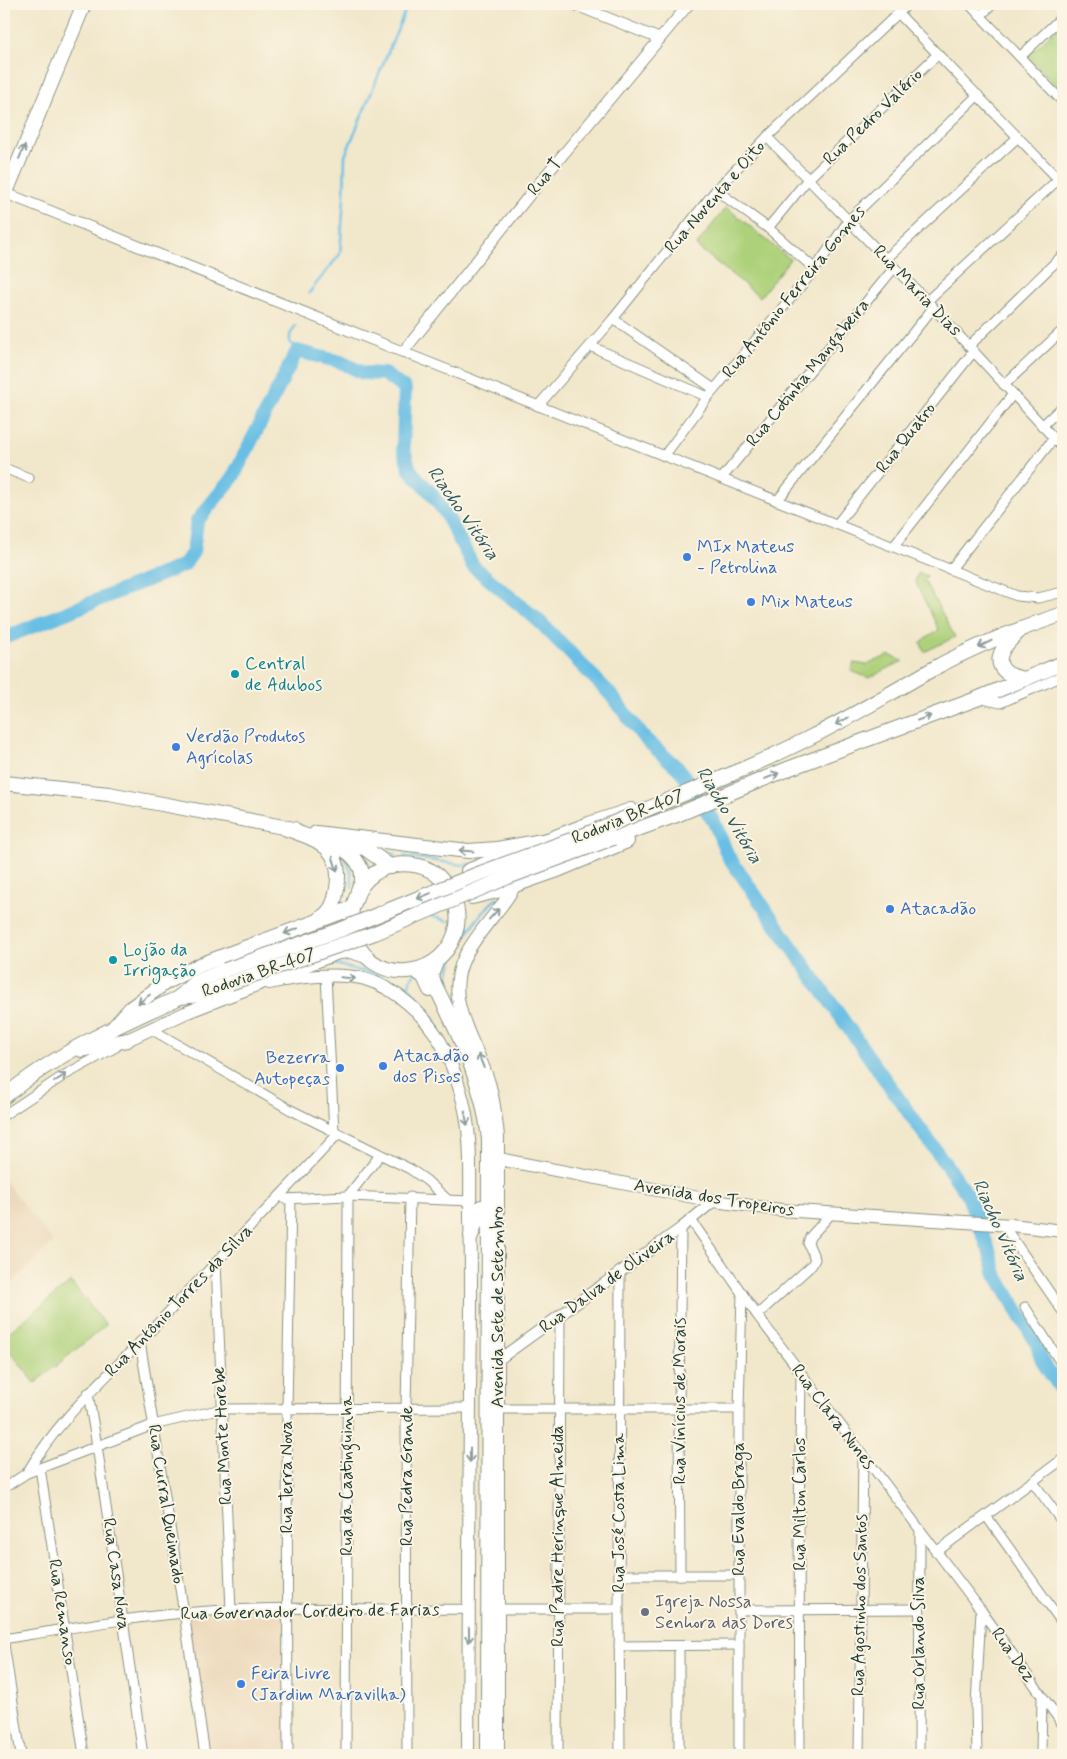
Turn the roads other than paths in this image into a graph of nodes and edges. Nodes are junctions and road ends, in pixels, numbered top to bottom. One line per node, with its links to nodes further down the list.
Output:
1 (84, 4): 20 (main road, one-way to 1)
2 (573, 4): 10 (street)
3 (689, 4): 10 (street, Rua T)
4 (908, 4): 7 (street, Rua Noventa e Oito)
5 (969, 4): 8 (street)
6 (993, 4): 8 (street)
7 (898, 13): 11 (street); 15 (street, Rua Noventa e Oito)
8 (980, 16): 12 (street)
9 (1063, 16): 12 (street)
10 (660, 39): 32 (street, Rua T)
11 (938, 54): 13 (street); 17 (street, Rua Pedro Valério)
12 (1020, 57): 14 (street)
13 (978, 95): 16 (street); 21 (street, Rua Antônio Ferreira Gomes)
14 (1062, 99)
15 (767, 137): 17 (street, Rua Maria Dias); 19 (street, Rua Noventa e Oito)
16 (1018, 137): 18 (street); 24 (street)
17 (808, 179): 21 (street, Rua Maria Dias); 22 (street, Rua Pedro Valério)
18 (1062, 179): 27 (street)
19 (716, 190): 22 (street); 28 (street, Rua Noventa e Oito)
20 (4, 195): 32 (street)
21 (849, 220): 24 (street, Rua Maria Dias); 26 (street, Rua Antônio Ferreira Gomes)
22 (768, 228): 26 (street)
23 (1063, 255): 31 (street, Rua Quatro)
24 (886, 259): 25 (street, Rua Maria Dias)
25 (894, 268): 27 (street, Rua Maria Dias); 45 (street, Rua Cotinha Mangabeira)
26 (814, 269): 34 (street, Rua Antônio Ferreira Gomes)
27 (930, 305): 31 (street, Rua Maria Dias); 46 (street)
28 (612, 319): 30 (street, Rua Noventa e Oito); 34 (street)
29 (1063, 330): 33 (street)
30 (590, 346): 36 (street); 37 (street, Rua Noventa e Oito)
31 (972, 349): 33 (street, Rua Maria Dias); 47 (street, Rua Quatro)
32 (403, 352): 37 (street)
33 (1004, 386): 35 (street, Rua Maria Dias)
34 (714, 389): 36 (street, Rua Antônio Ferreira Gomes)
35 (1013, 394): 39 (street, Rua Maria Dias); 48 (street)
36 (708, 397): 42 (street, Rua Antônio Ferreira Gomes)
37 (538, 406): 42 (street)
38 (1063, 406): 39 (street)
39 (1042, 426): 40 (street, Rua Maria Dias)
40 (1054, 438): 41 (street, Rua Maria Dias); 49 (street)
41 (1063, 448)
42 (664, 456): 45 (street)
43 (4, 468): 44 (street)
44 (29, 478)
45 (722, 478): 46 (street)
46 (777, 501): 47 (street)
47 (837, 524): 48 (street)
48 (894, 546): 49 (street)
49 (950, 569): 50 (street)
50 (1063, 592)
51 (1063, 614): 52 (main road, Rodovia BR-407)
52 (1023, 627): 55 (main road); 58 (main road, Rodovia BR-407, one-way to 58)
53 (1063, 663): 55 (main road, Rodovia BR-407)
54 (1063, 676): 56 (street)
55 (1026, 679): 56 (main road, Rodovia BR-407)
56 (979, 698): 59 (main road, Rodovia BR-407, one-way to 56)
57 (4, 783): 60 (main road)
58 (651, 808): 62 (main road); 74 (main road, Rodovia BR-407, one-way to 74, bridge)
59 (669, 818): 65 (main road); 74 (main road, Rodovia BR-407, bridge)
60 (284, 828): 61 (main road); 66 (main road); 69 (main road, one-way to 69)
61 (316, 833): 62 (main road, one-way to 61); 63 (main road)
62 (548, 840): 64 (main road)
63 (391, 867): 64 (main road); 66 (main road)
64 (439, 878): 68 (main road)
65 (516, 884): 68 (main road); 82 (main road, Avenida Sete de Setembro, one-way to 65)
66 (358, 890): 67 (main road)
67 (352, 907): 69 (main road); 70 (main road)
68 (458, 918): 71 (main road)
69 (316, 922): 75 (main road, one-way to 75)
70 (366, 956): 72 (main road); 74 (main road)
71 (437, 960): 72 (main road); 80 (main road, Avenida Sete de Setembro)
72 (416, 971): 92 (main road, Avenida Sete de Setembro)
73 (326, 976): 74 (main road, Avenida Sete de Setembro); 83 (street); 92 (main road, Avenida Sete de Setembro, one-way to 92)
74 (232, 981): 75 (main road, Rodovia BR-407); 76 (main road, Avenida Sete de Setembro)
75 (114, 1028): 78 (main road, Rodovia BR-407)
76 (151, 1029): 77 (main road, Avenida Sete de Setembro); 83 (street)
77 (127, 1040): 78 (main road); 81 (street, one-way to 77)
78 (69, 1052): 79 (main road, Rodovia BR-407)
79 (4, 1097)
80 (483, 1099): 82 (main road); 106 (main road, Avenida Sete de Setembro)
81 (4, 1115)
82 (495, 1115): 85 (main road, Avenida Sete de Setembro)
83 (336, 1133): 84 (street); 90 (street, Rua Antônio Torres da Silva)
84 (380, 1155): 86 (street); 89 (street)
85 (499, 1159): 91 (main road, Avenida dos Tropeiros); 106 (main road, Avenida Sete de Setembro)
86 (348, 1196): 87 (street); 88 (street); 112 (street, Rua da Caatinguinha)
87 (410, 1197): 89 (street); 116 (street, Rua Pedra Grande)
88 (291, 1199): 90 (street); 115 (street, Rua Terra Nova)
89 (447, 1199): 92 (street)
90 (276, 1200): 99 (street, Rua Antônio Torres da Silva)
91 (714, 1201): 93 (main road, Avenida dos Tropeiros); 94 (street, Rua Dalva de Oliveira)
92 (475, 1204): 98 (main road); 170 (main road, Avenida Sete de Setembro)
93 (831, 1214): 95 (main road, Avenida dos Tropeiros); 104 (street)
94 (691, 1220): 96 (street, Rua Dalva de Oliveira); 101 (street, Rua Clara Nunes)
95 (998, 1225): 97 (main road, Avenida dos Tropeiros); 103 (street)
96 (681, 1228): 100 (street, Rua Dalva de Oliveira); 121 (street, Rua Vinícius de Morais)
97 (1063, 1231)
98 (471, 1236): 113 (main road, Avenida Sete de Setembro)
99 (216, 1263): 107 (street, Rua Antônio Torres da Silva); 114 (street, Rua Monte Horebe)
100 (620, 1271): 105 (street, Rua Dalva de Oliveira); 120 (street, Rua José Costa Lima)
101 (742, 1292): 104 (street, Rua Clara Nunes); 119 (street, Rua Evaldo Braga)
102 (1025, 1307): 109 (street)
103 (1063, 1312)
104 (757, 1315): 110 (street, Rua Clara Nunes)
105 (560, 1316): 108 (street, Rua Dalva de Oliveira); 118 (street, Rua Padre Herinque Almeida)
106 (493, 1327): 108 (main road, Avenida Sete de Setembro); 171 (main road, Avenida Sete de Setembro)
107 (140, 1342): 111 (street, Rua Antônio Torres da Silva); 122 (street, Rua Curral Queimado)
108 (498, 1360): 117 (main road, Avenida Sete de Setembro)
109 (1063, 1366)
110 (801, 1374): 124 (street, Rua Clara Nunes); 148 (street, Rua Milton Carlos)
111 (88, 1393): 123 (street, Rua Casa Nova); 127 (street, Rua Antônio Torres da Silva)
112 (346, 1408): 115 (street); 116 (street); 139 (street, Rua da Caatinguinha)
113 (470, 1408): 116 (street); 140 (main road, Avenida Sete de Setembro, one-way to 140)
114 (222, 1409): 115 (street); 122 (street); 145 (street, Rua Monte Horebe)
115 (286, 1409): 138 (street, Rua Terra Nova)
116 (406, 1409): 146 (street, Rua Pedra Grande)
117 (497, 1409): 118 (street); 141 (main road, Avenida Sete de Setembro)
118 (558, 1409): 120 (street); 137 (street, Rua Padre Herinque Almeida)
119 (739, 1409): 121 (street); 136 (street, Rua Evaldo Braga)
120 (619, 1410): 121 (street); 134 (street, Rua José Costa Lima)
121 (679, 1410): 135 (street, Rua Vinícius de Morais)
122 (153, 1425): 123 (street); 150 (street, Rua Curral Queimado)
123 (97, 1446): 126 (street); 151 (street, Rua Casa Nova)
124 (863, 1456): 132 (street, Rua Clara Nunes); 143 (street, Rua Agostinho dos Santos)
125 (1063, 1459): 128 (street)
126 (40, 1468): 127 (street); 153 (street, Rua Remanso)
127 (27, 1473): 129 (street)
128 (1033, 1482): 130 (street); 131 (street)
129 (4, 1488)
130 (987, 1517): 133 (street); 152 (street)
131 (1063, 1523)
132 (920, 1531): 133 (street, Rua Clara Nunes); 144 (street, Rua Orlando Silva)
133 (936, 1552): 149 (street, Rua Clara Nunes)
134 (619, 1575): 135 (street); 142 (street, Rua José Costa Lima)
135 (680, 1575): 136 (street)
136 (739, 1575): 147 (street, Rua Evaldo Braga)
137 (558, 1608): 141 (street); 142 (street); 173 (street, Rua Padre Herinque Almeida)
138 (288, 1609): 139 (street, Rua Governador Cordeiro de Farias); 145 (street, Rua Governador Cordeiro de Farias); 166 (street, Rua Terra Nova)
139 (346, 1609): 146 (street, Rua Governador Cordeiro de Farias); 167 (street, Rua da Caatinguinha)
140 (469, 1609): 146 (street, Rua Governador Cordeiro de Farias); 169 (main road, Avenida Sete de Setembro, one-way to 169)
141 (498, 1609): 172 (main road, Avenida Sete de Setembro)
142 (619, 1609): 157 (street, Rua José Costa Lima)
143 (860, 1609): 144 (street); 148 (street); 178 (street, Rua Agostinho dos Santos)
144 (920, 1609): 179 (street, Rua Orlando Silva)
145 (231, 1610): 150 (street, Rua Governador Cordeiro de Farias)
146 (407, 1610): 168 (street, Rua Pedra Grande)
147 (739, 1610): 148 (street); 156 (street, Rua Evaldo Braga)
148 (799, 1610): 177 (street, Rua Milton Carlos)
149 (981, 1610): 159 (street, Rua Dez); 180 (street)
150 (184, 1613): 151 (street, Rua Governador Cordeiro de Farias); 165 (street, Rua Curral Queimado)
151 (123, 1620): 153 (street, Rua Governador Cordeiro de Farias); 164 (street, Rua Casa Nova)
152 (1063, 1624)
153 (64, 1629): 154 (street, Rua Governador Cordeiro de Farias); 163 (street, Rua Remanso)
154 (4, 1638)
155 (4, 1644): 162 (street)
156 (739, 1645): 158 (street); 176 (street, Rua Evaldo Braga)
157 (619, 1646): 158 (street); 174 (street, Rua José Costa Lima)
158 (679, 1646): 175 (street)
159 (1042, 1695): 160 (street, Rua Dez); 181 (street)
160 (1060, 1714): 161 (street, Rua Dez)
161 (1063, 1724)
162 (21, 1755)
163 (84, 1755)
164 (143, 1755)
165 (205, 1755)
166 (288, 1755)
167 (346, 1755)
168 (407, 1755)
169 (468, 1755)
170 (479, 1755)
171 (488, 1755)
172 (498, 1755)
173 (558, 1755)
174 (620, 1755)
175 (679, 1755)
176 (739, 1755)
177 (800, 1755)
178 (859, 1755)
179 (919, 1755)
180 (977, 1755)
181 (1041, 1755)

